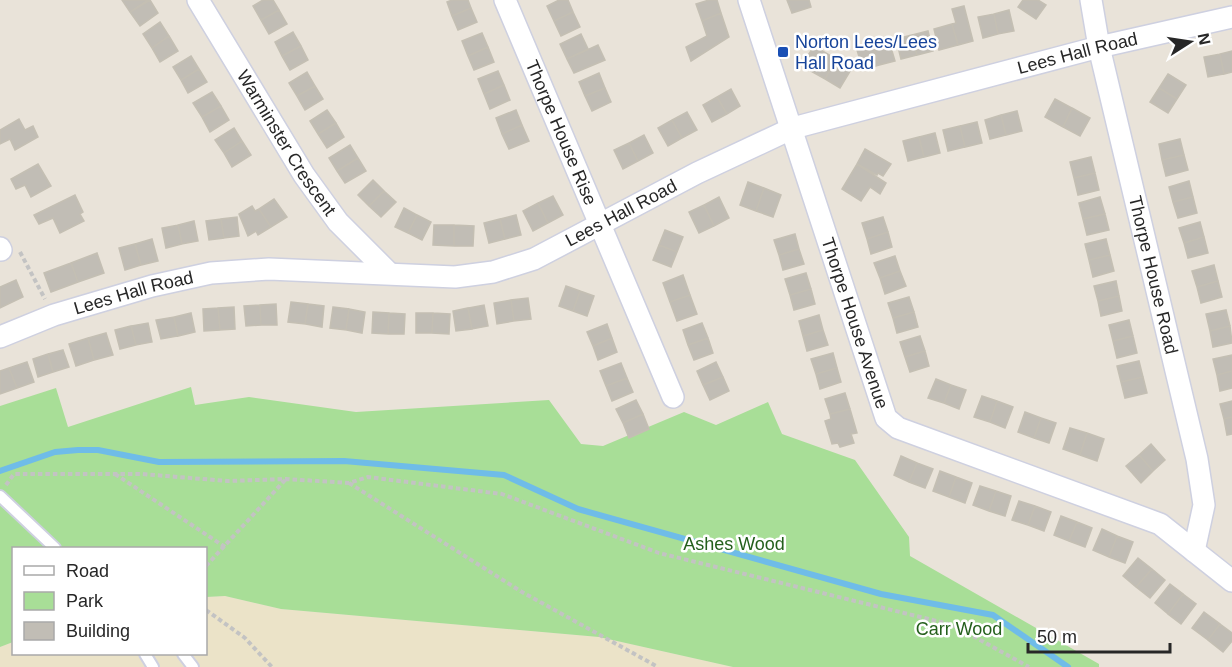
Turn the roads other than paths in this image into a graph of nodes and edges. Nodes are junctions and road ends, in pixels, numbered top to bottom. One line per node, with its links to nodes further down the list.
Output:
1 (198, 0): 9 (street, Warminster Crescent)
2 (505, 0): 8 (street, Thorpe House Rise)
3 (749, 0): 7 (street, Thorpe House Avenue)
4 (1090, 0): 6 (street, Thorpe House Road)
5 (1232, 17): 6 (street, Lees Hall Road)
6 (1099, 47): 7 (street, Lees Hall Road); 14 (street, Thorpe House Road)
7 (793, 128): 8 (street, Lees Hall Road); 14 (street, Thorpe House Avenue)
8 (600, 225): 9 (street, Lees Hall Road); 11 (street, Thorpe House Rise)
9 (389, 273): 10 (street, Lees Hall Road)
10 (0, 337)
11 (673, 398)
12 (0, 494): 13 (lane)
13 (53, 547)
14 (1194, 551): 15 (street, Thorpe House Avenue)
15 (1232, 581)
16 (184, 655): 17 (lane)
17 (194, 667)

